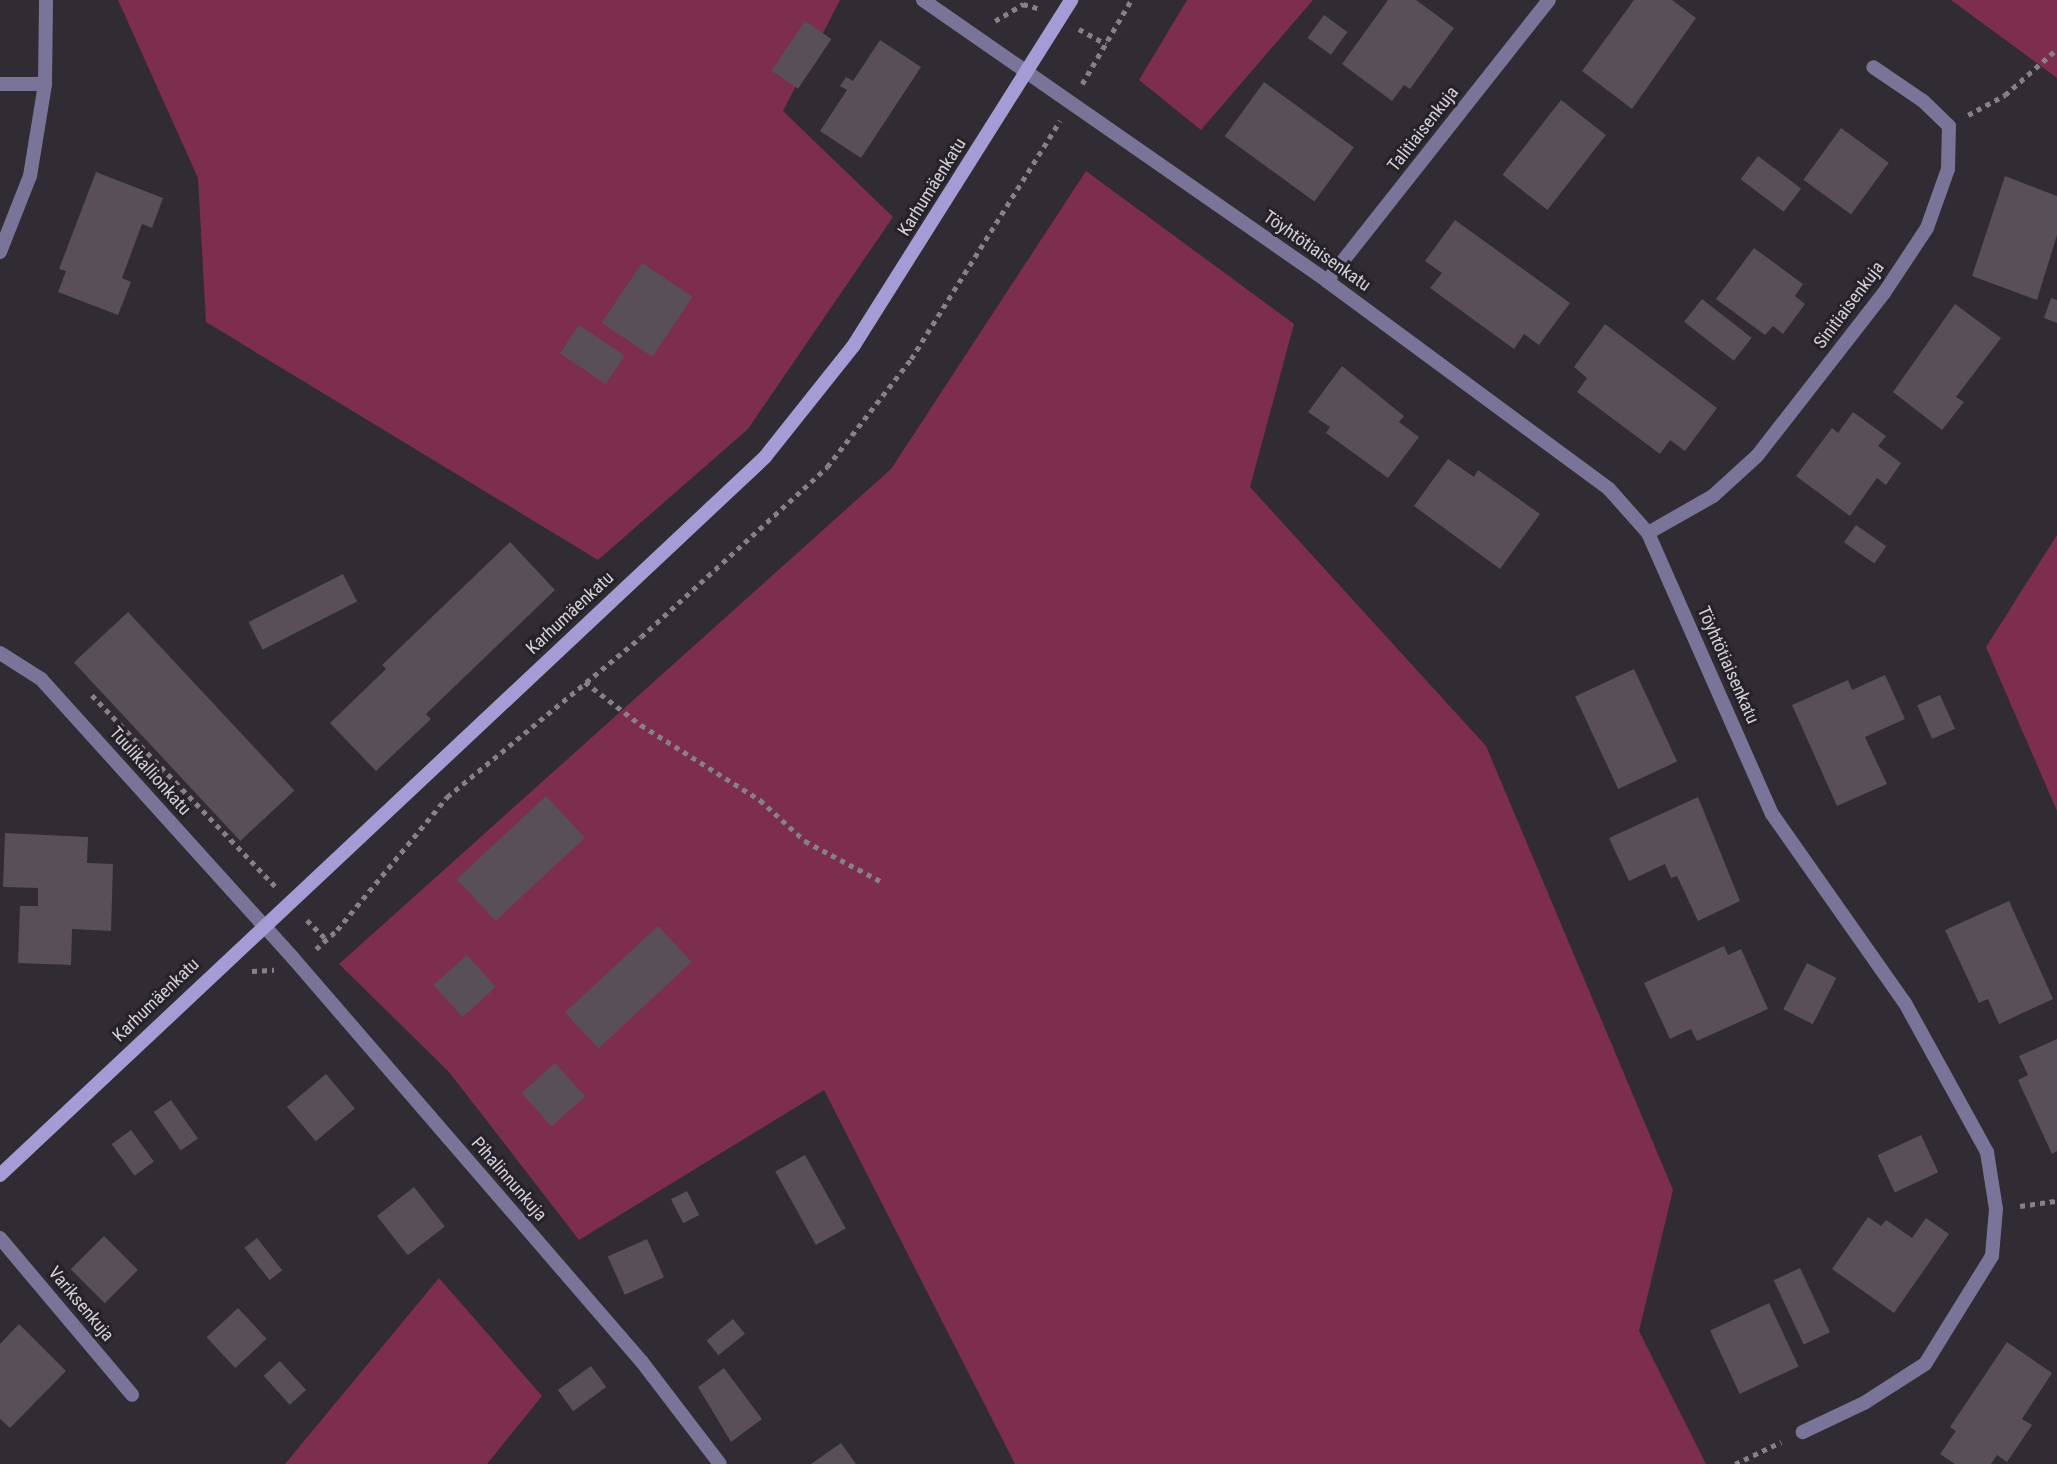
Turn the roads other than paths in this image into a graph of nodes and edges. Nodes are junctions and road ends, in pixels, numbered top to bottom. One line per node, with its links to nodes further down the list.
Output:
1 (47, 0): 8 (street)
2 (923, 0): 6 (street, Töyhtötiaisenkatu)
3 (1072, 0): 6 (street, Karhumäenkatu)
4 (1549, 0): 10 (street, Talitiaisenkuja)
5 (1873, 67): 11 (street, Sinitiaisenkuja)
6 (1027, 73): 10 (street, Töyhtötiaisenkatu); 13 (street, Karhumäenkatu)
7 (0, 84): 8 (street)
8 (45, 84): 9 (street)
9 (0, 252)
10 (1327, 281): 11 (street, Töyhtötiaisenkatu)
11 (1648, 533): 17 (street, Töyhtötiaisenkatu)
12 (0, 653): 13 (street, Tuulikallionkatu)
13 (263, 925): 14 (street, Karhumäenkatu); 18 (street, Pihalinnunkuja)
14 (0, 1175)
15 (0, 1238): 16 (street, Variksenkuja)
16 (132, 1395)
17 (1803, 1432)
18 (720, 1464)

